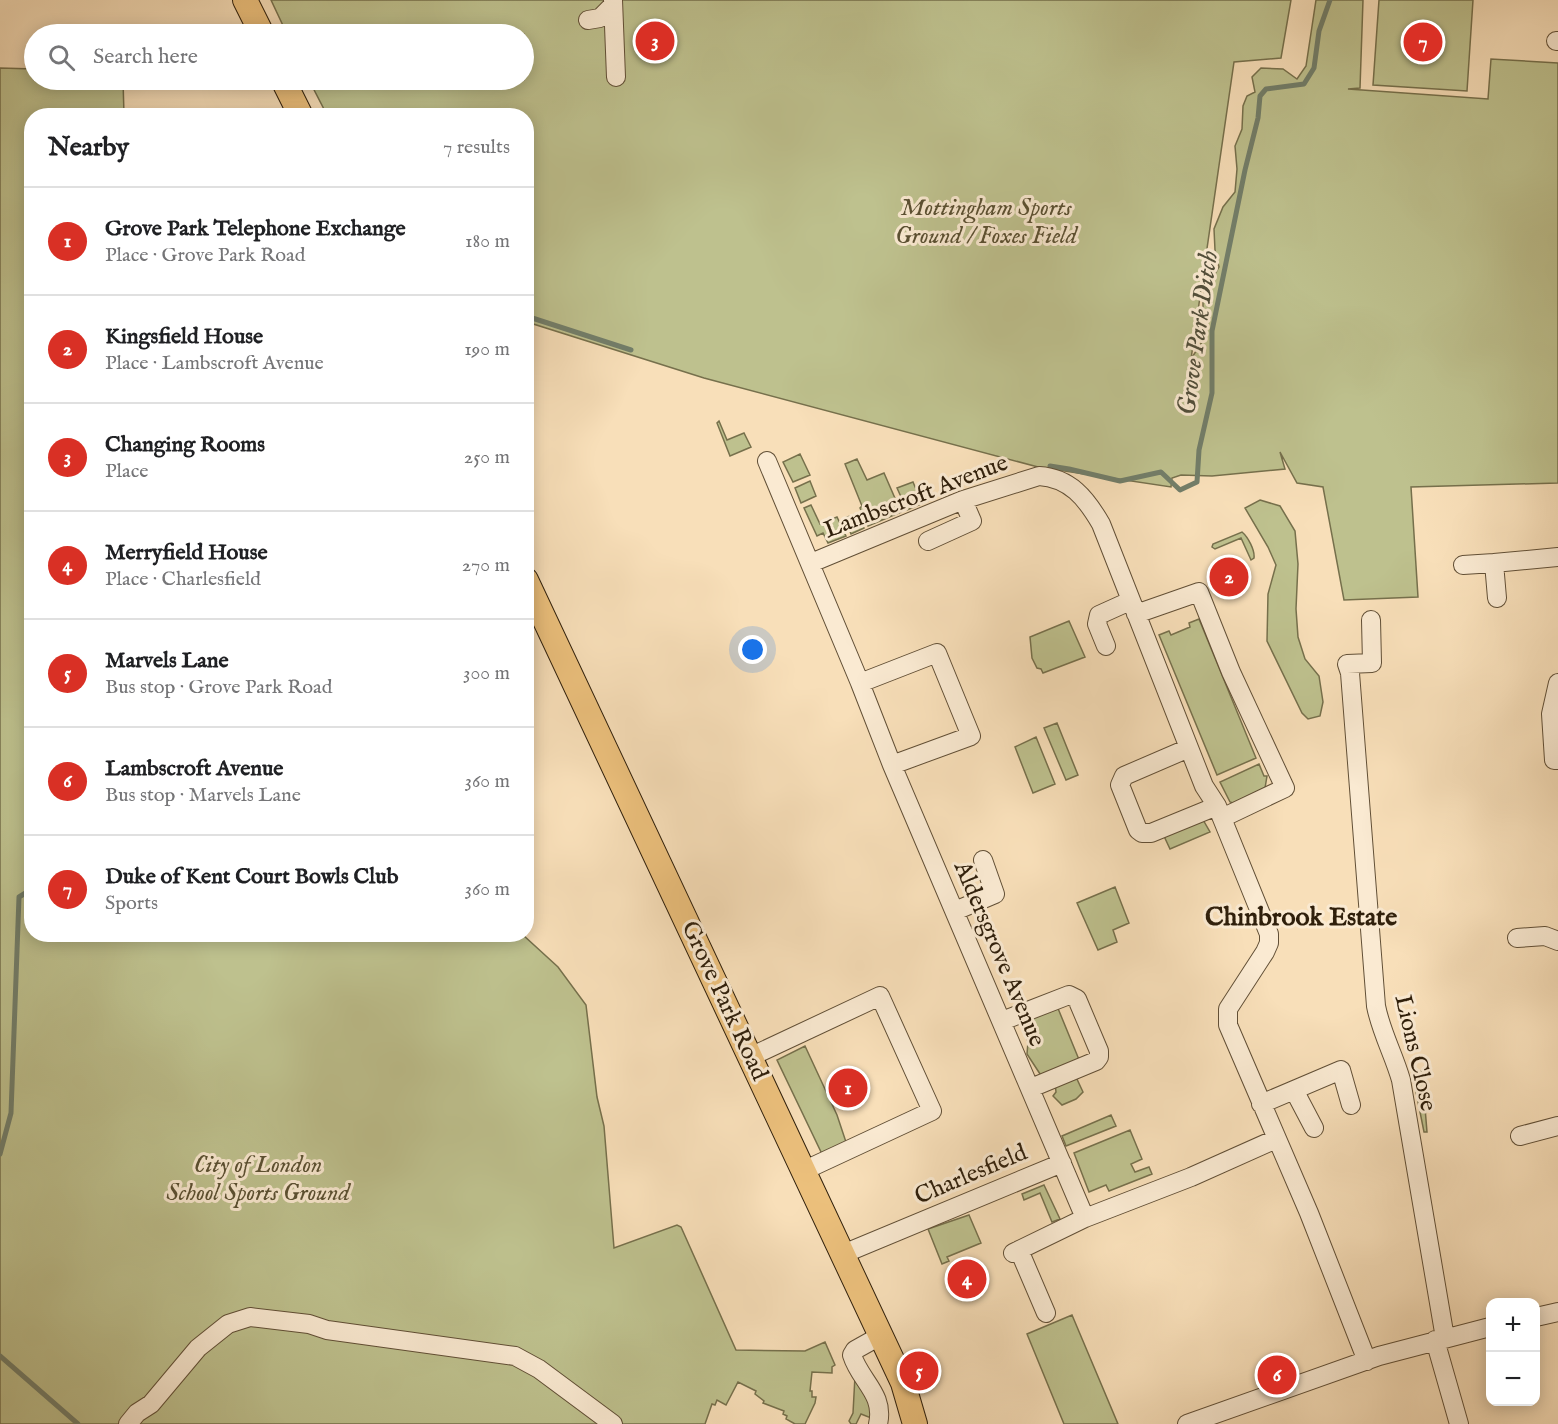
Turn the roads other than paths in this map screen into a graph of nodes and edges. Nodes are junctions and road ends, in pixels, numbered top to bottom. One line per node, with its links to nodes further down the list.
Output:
1 (245, 0): 4 (main road)
2 (613, 3): 3 (street); 5 (street)
3 (588, 20)
4 (257, 24)
5 (616, 77)
6 (288, 90): 7 (main road)
7 (297, 108)
8 (767, 461): 12 (street, Aldersgrove Avenue)
9 (963, 500): 10 (street); 12 (street, Lambscroft Avenue); 17 (street, Lambscroft Avenue)
10 (928, 541)
11 (1557, 560): 13 (street)
12 (811, 563): 20 (street, Aldersgrove Avenue)
13 (1494, 563): 14 (street); 16 (street)
14 (1463, 565)
15 (534, 597): 31 (main road, Grove Park Road)
16 (1497, 598)
17 (1133, 607): 19 (street); 22 (street, Lambscroft Avenue); 25 (street)
18 (1371, 620): 49 (street, Lions Close)
19 (1106, 646)
20 (860, 683): 24 (street, Aldersgrove Avenue); 24 (street)
21 (1558, 683): 23 (street)
22 (1189, 748): 25 (street, Lambscroft Avenue); 25 (street)
23 (1558, 759)
24 (892, 765): 27 (street, Aldersgrove Avenue)
25 (1220, 812): 34 (street, Lambscroft Avenue)
26 (983, 860): 27 (street)
27 (955, 911): 30 (street, Aldersgrove Avenue)
28 (1516, 938): 29 (street)
29 (1558, 941)
30 (1002, 1021): 32 (street, Aldersgrove Avenue); 32 (street)
31 (750, 1057): 41 (main road, Grove Park Road); 41 (street)
32 (1031, 1088): 40 (street, Aldersgrove Avenue)
33 (1294, 1090): 34 (street); 35 (street); 37 (street)
34 (1261, 1104): 39 (street, Lambscroft Avenue)
35 (1351, 1105)
36 (1558, 1126): 38 (street)
37 (1314, 1128)
38 (1520, 1136)
39 (1276, 1139): 42 (street); 50 (street, Lambscroft Avenue)
40 (1062, 1163): 42 (street, Charlesfield); 43 (street, Charlesfield)
41 (803, 1172): 43 (main road, Grove Park Road)
42 (1085, 1218): 45 (street)
43 (843, 1254): 48 (main road, Grove Park Road)
44 (1558, 1312): 46 (street)
45 (1046, 1313)
46 (1540, 1316)
47 (1486, 1328): 49 (street)
48 (880, 1336): 53 (street); 54 (main road, Grove Park Road)
49 (1440, 1339): 50 (street); 56 (street)
50 (1367, 1360): 55 (street)
51 (128, 1424): 52 (street)
52 (613, 1424)
53 (878, 1424)
54 (915, 1424)
55 (1187, 1424)
56 (1459, 1424)

